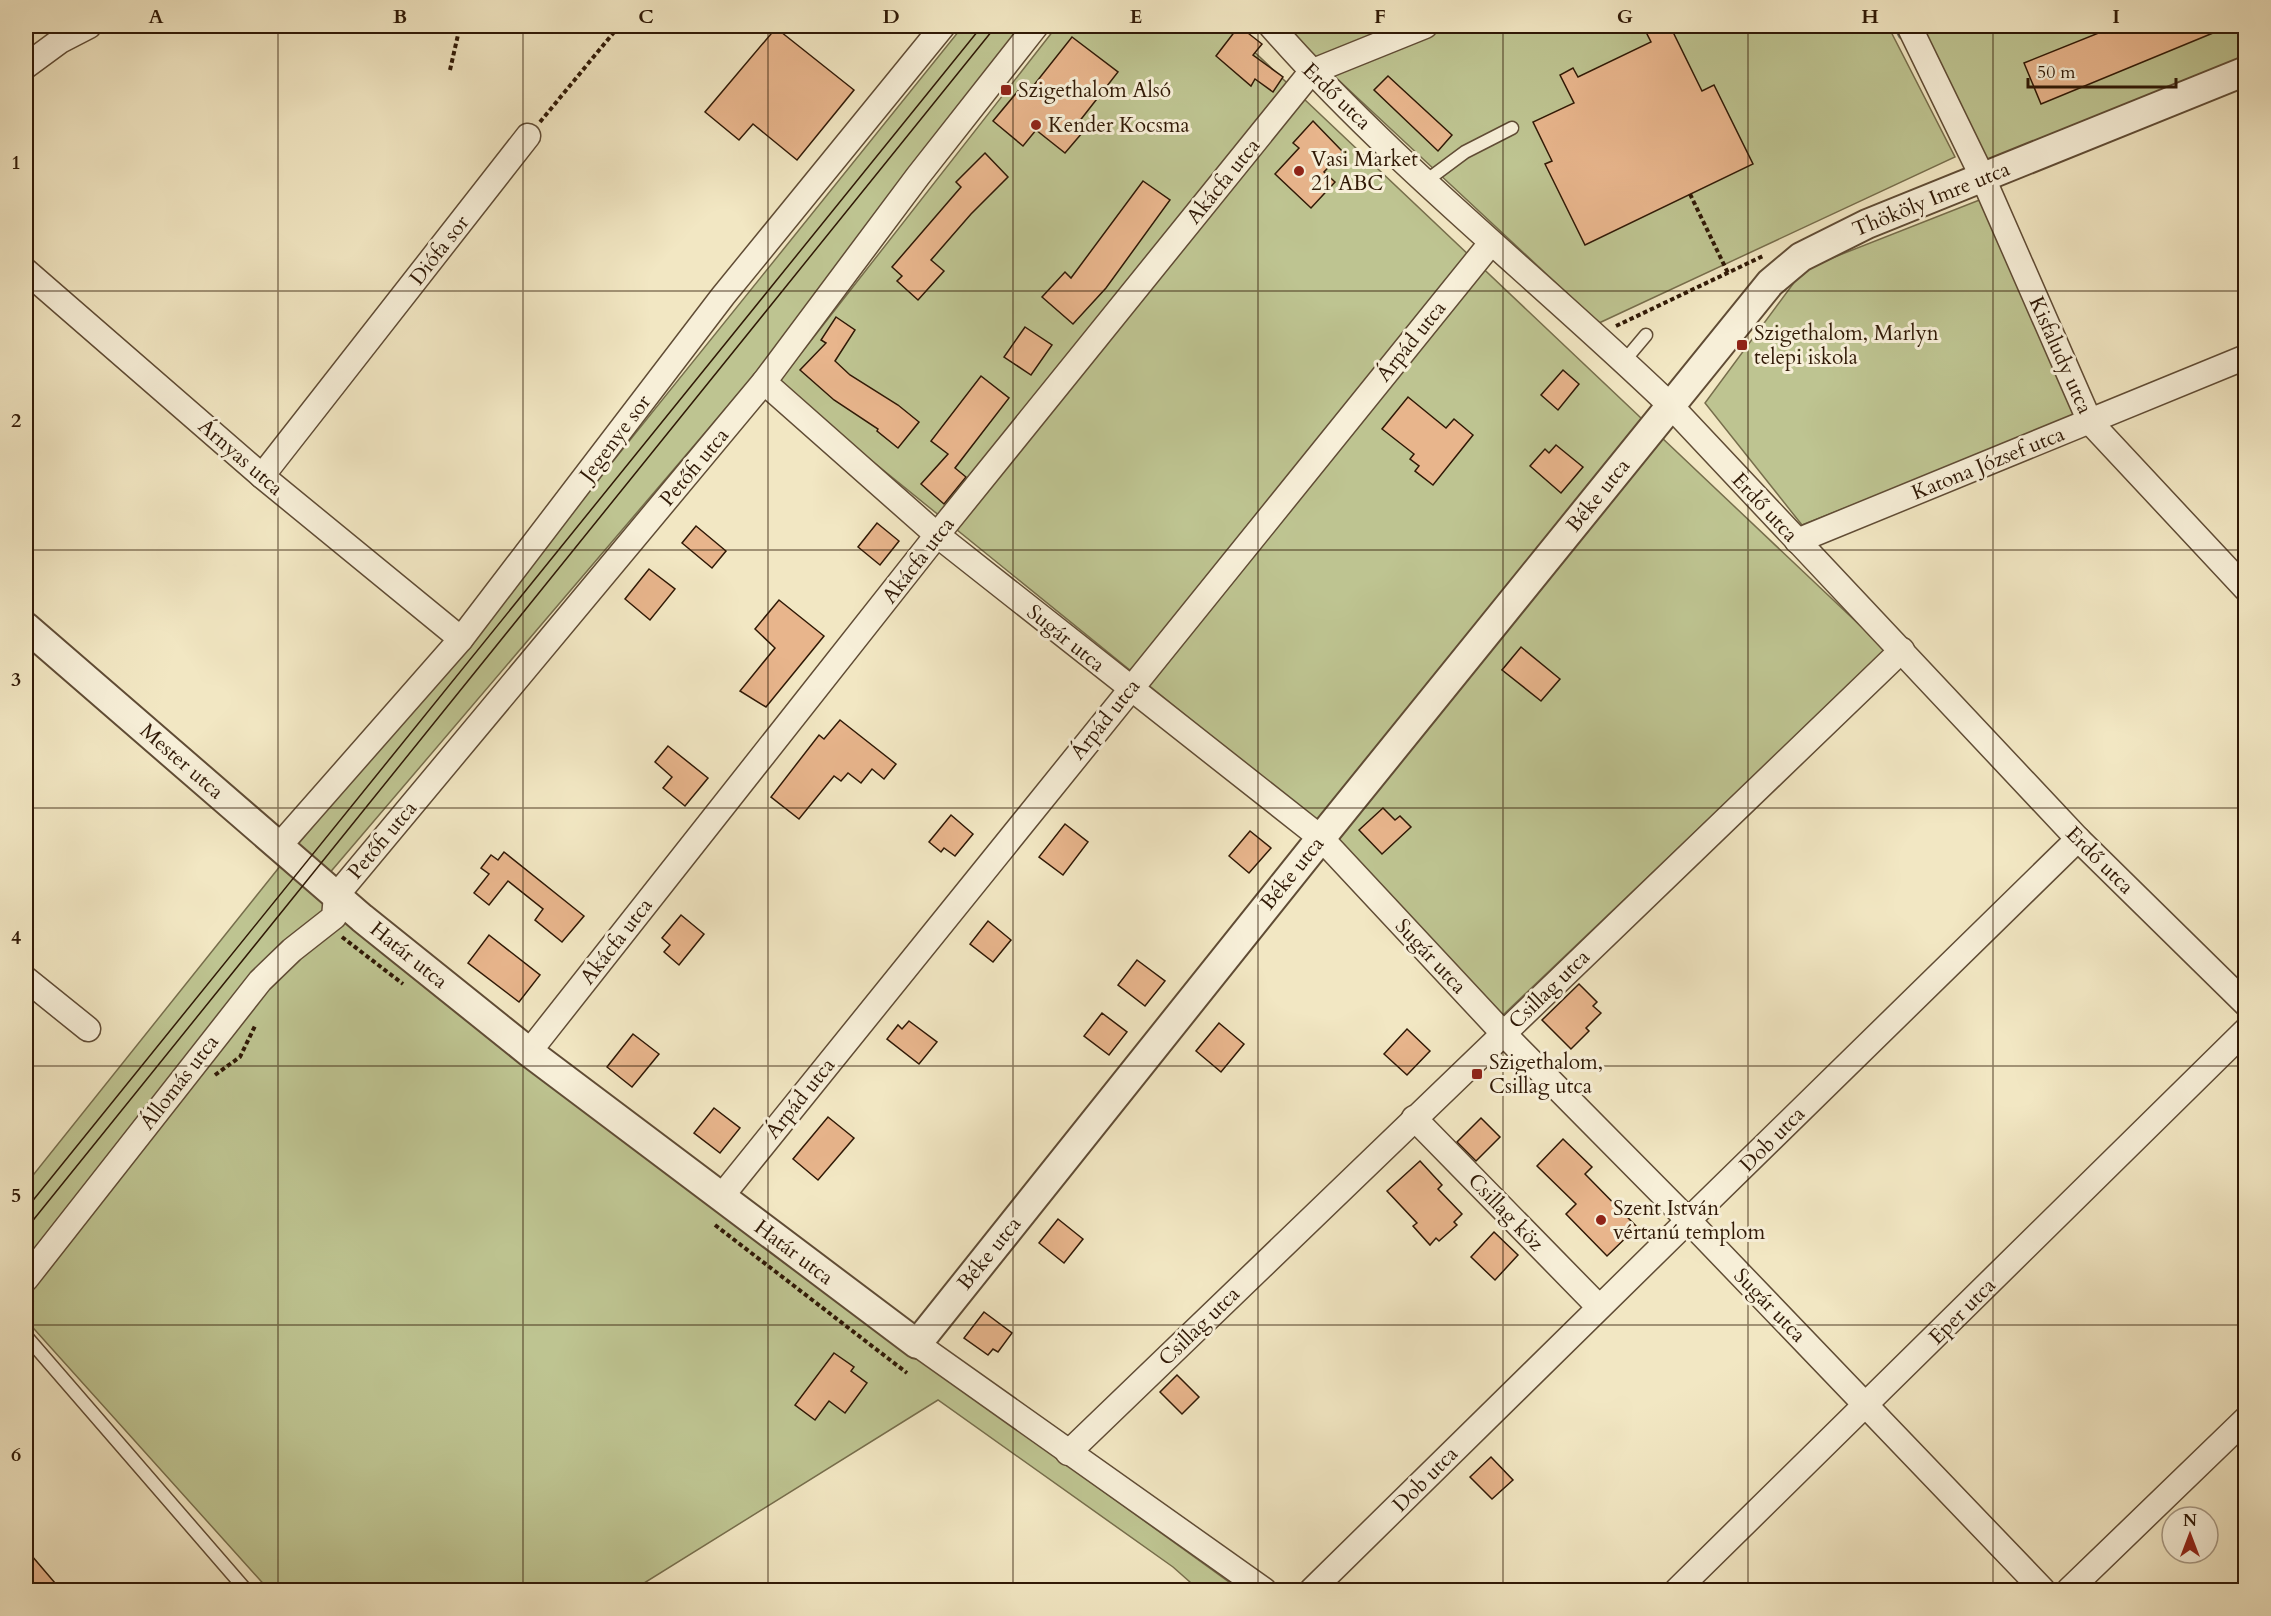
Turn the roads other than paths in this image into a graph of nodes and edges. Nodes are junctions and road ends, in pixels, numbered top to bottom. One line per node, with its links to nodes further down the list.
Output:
1 (89, 26): 7 (street)
2 (943, 26): 27 (street, Jegenye sor)
3 (1036, 26): 19 (street, Petőfi utca)
4 (1271, 26): 9 (street, Erdő utca)
5 (1425, 26): 9 (street)
6 (1909, 26): 12 (street, Kisfaludy utca)
7 (26, 66)
8 (2246, 71): 12 (street, Thököly Imre utca)
9 (1311, 72): 13 (street, Erdő utca); 23 (street, Akácfa utca)
10 (1512, 128): 13 (lane)
11 (528, 136): 22 (street, Diófa sor)
12 (1983, 178): 20 (street, Thököly Imre utca); 21 (street, Kisfaludy utca)
13 (1426, 181): 14 (street, Erdő utca)
14 (1491, 243): 18 (street, Erdő utca); 29 (street, Árpád utca)
15 (26, 271): 22 (street, Árnyas utca)
16 (1646, 335): 18 (lane)
17 (2246, 357): 21 (street, Katona József utca)
18 (1624, 360): 20 (street, Erdő utca)
19 (764, 382): 23 (street, Sugár utca); 33 (street, Petőfi utca)
20 (1670, 405): 24 (street, Erdő utca); 30 (street, Béke utca)
21 (2090, 422): 24 (street, Katona József utca); 25 (street, Kisfaludy utca)
22 (262, 476): 27 (street, Árnyas utca)
23 (937, 535): 29 (street, Sugár utca); 39 (street, Akácfa utca)
24 (1797, 541): 28 (street, Erdő utca)
25 (2246, 590)
26 (26, 627): 32 (street, Mester utca)
27 (461, 639): 32 (street, Jegenye sor)
28 (1902, 650): 31 (street, Erdő utca); 38 (street, Csillag utca)
29 (1130, 689): 30 (street, Sugár utca); 41 (street, Árpád utca)
30 (1321, 838): 38 (street, Sugár utca); 46 (street, Béke utca)
31 (2078, 839): 35 (street, Erdő utca); 42 (street, Dob utca)
32 (280, 844): 33 (street, Mester utca)
33 (336, 896): 39 (street, Határ utca); 43 (street, Állomás utca)
34 (26, 979): 36 (street)
35 (2246, 1004)
36 (88, 1029)
37 (2246, 1030): 47 (street, Eper utca)
38 (1503, 1033): 40 (street, Csillag utca); 42 (street, Sugár utca)
39 (529, 1052): 41 (street, Határ utca)
40 (1414, 1118): 44 (street, Csillag köz); 49 (street, Csillag utca)
41 (721, 1197): 46 (street, Határ utca)
42 (1689, 1221): 44 (street, Dob utca); 47 (street, Sugár utca)
43 (26, 1279)
44 (1598, 1306): 52 (street, Dob utca)
45 (26, 1336): 50 (lane)
46 (917, 1344): 49 (street, Határ utca)
47 (1866, 1405): 53 (street, Eper utca); 54 (street, Sugár utca)
48 (2246, 1419): 55 (street)
49 (1068, 1453): 51 (street, Határ utca)
50 (246, 1590)
51 (1264, 1590)
52 (1312, 1590)
53 (1677, 1590)
54 (2043, 1590)
55 (2069, 1590)

